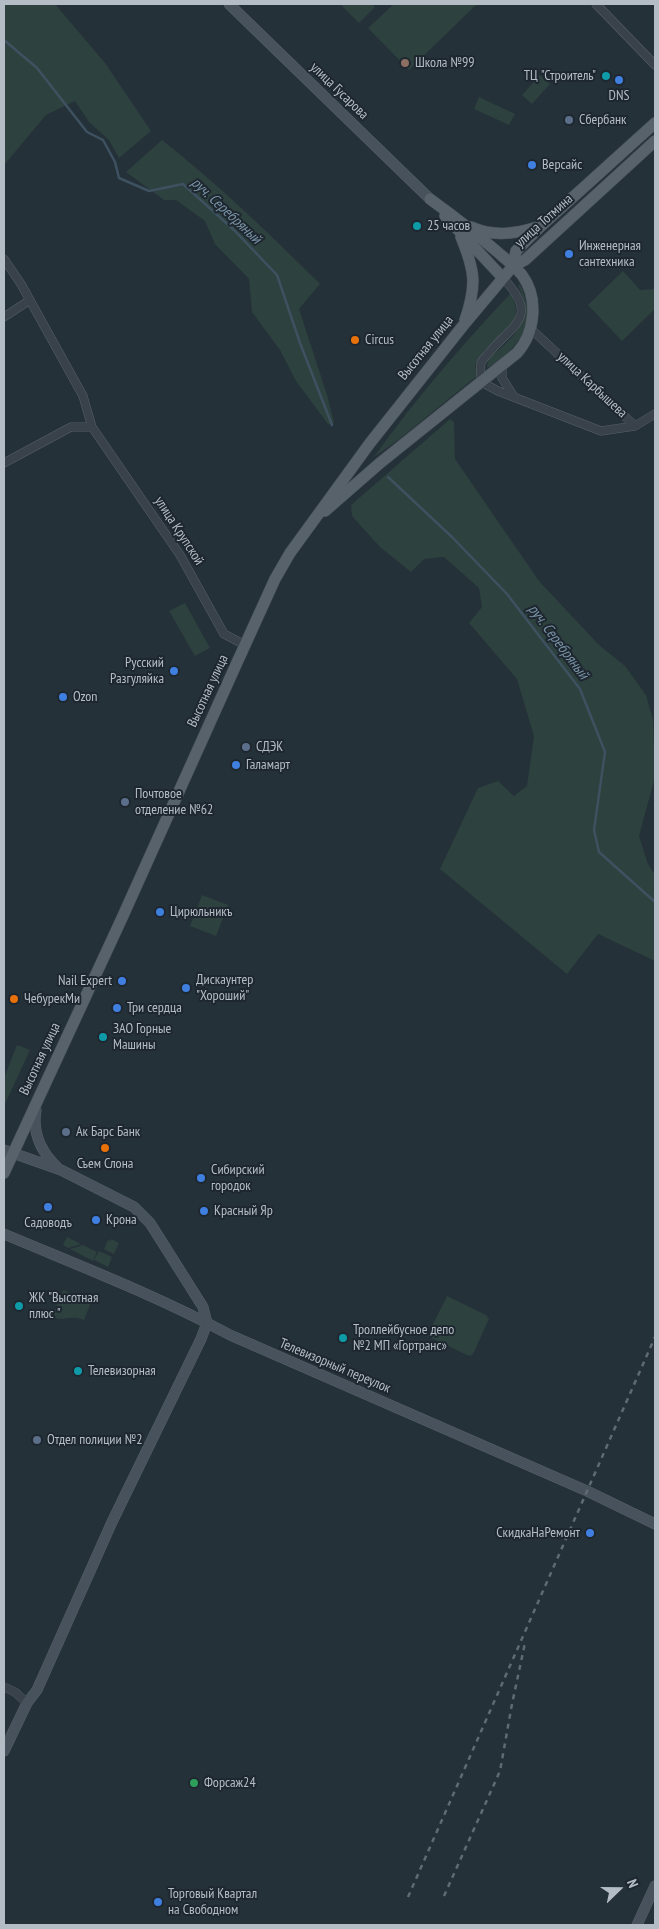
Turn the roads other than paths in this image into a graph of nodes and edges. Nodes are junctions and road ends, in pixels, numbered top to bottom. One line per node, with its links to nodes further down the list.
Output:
1 (229, 4): 6 (street, улица Гусарова)
2 (596, 4): 3 (street)
3 (655, 65)
4 (655, 123): 8 (main road, улица Тотмина)
5 (655, 141): 10 (main road, улица Тотмина)
6 (430, 199): 7 (main road)
7 (461, 227): 8 (main road); 10 (main road); 11 (main road); 14 (main road)
8 (540, 227): 10 (main road, улица Тотмина)
9 (4, 260): 12 (street, улица Крупской)
10 (513, 266): 11 (main road, Высотная улица); 15 (main road)
11 (503, 278): 14 (main road, Высотная улица); 17 (street)
12 (30, 300): 13 (street); 21 (street, улица Крупской)
13 (4, 317)
14 (462, 327): 23 (main road, Высотная улица)
15 (532, 329): 16 (main road); 20 (street, улица Карбышева)
16 (502, 366): 17 (main road); 18 (street)
17 (480, 382): 18 (street); 23 (main road)
18 (514, 397): 20 (street)
19 (655, 414): 20 (street, улица Карбышева)
20 (635, 426)
21 (92, 427): 22 (street); 24 (street, улица Крупской)
22 (4, 462)
23 (309, 526): 24 (main road, Высотная улица)
24 (245, 645): 25 (main road, Высотная улица)
25 (37, 1100): 26 (main road, Высотная улица); 27 (street)
26 (8, 1152): 27 (street); 28 (main road, Высотная улица)
27 (61, 1170): 30 (street)
28 (4, 1173)
29 (4, 1234): 30 (street, Телевизорный переулок)
30 (207, 1323): 31 (street, Телевизорный переулок); 33 (street)
31 (655, 1524)
32 (4, 1687): 33 (street)
33 (27, 1703): 34 (street)
34 (4, 1751)
35 (655, 1886): 36 (street)
36 (637, 1925)

